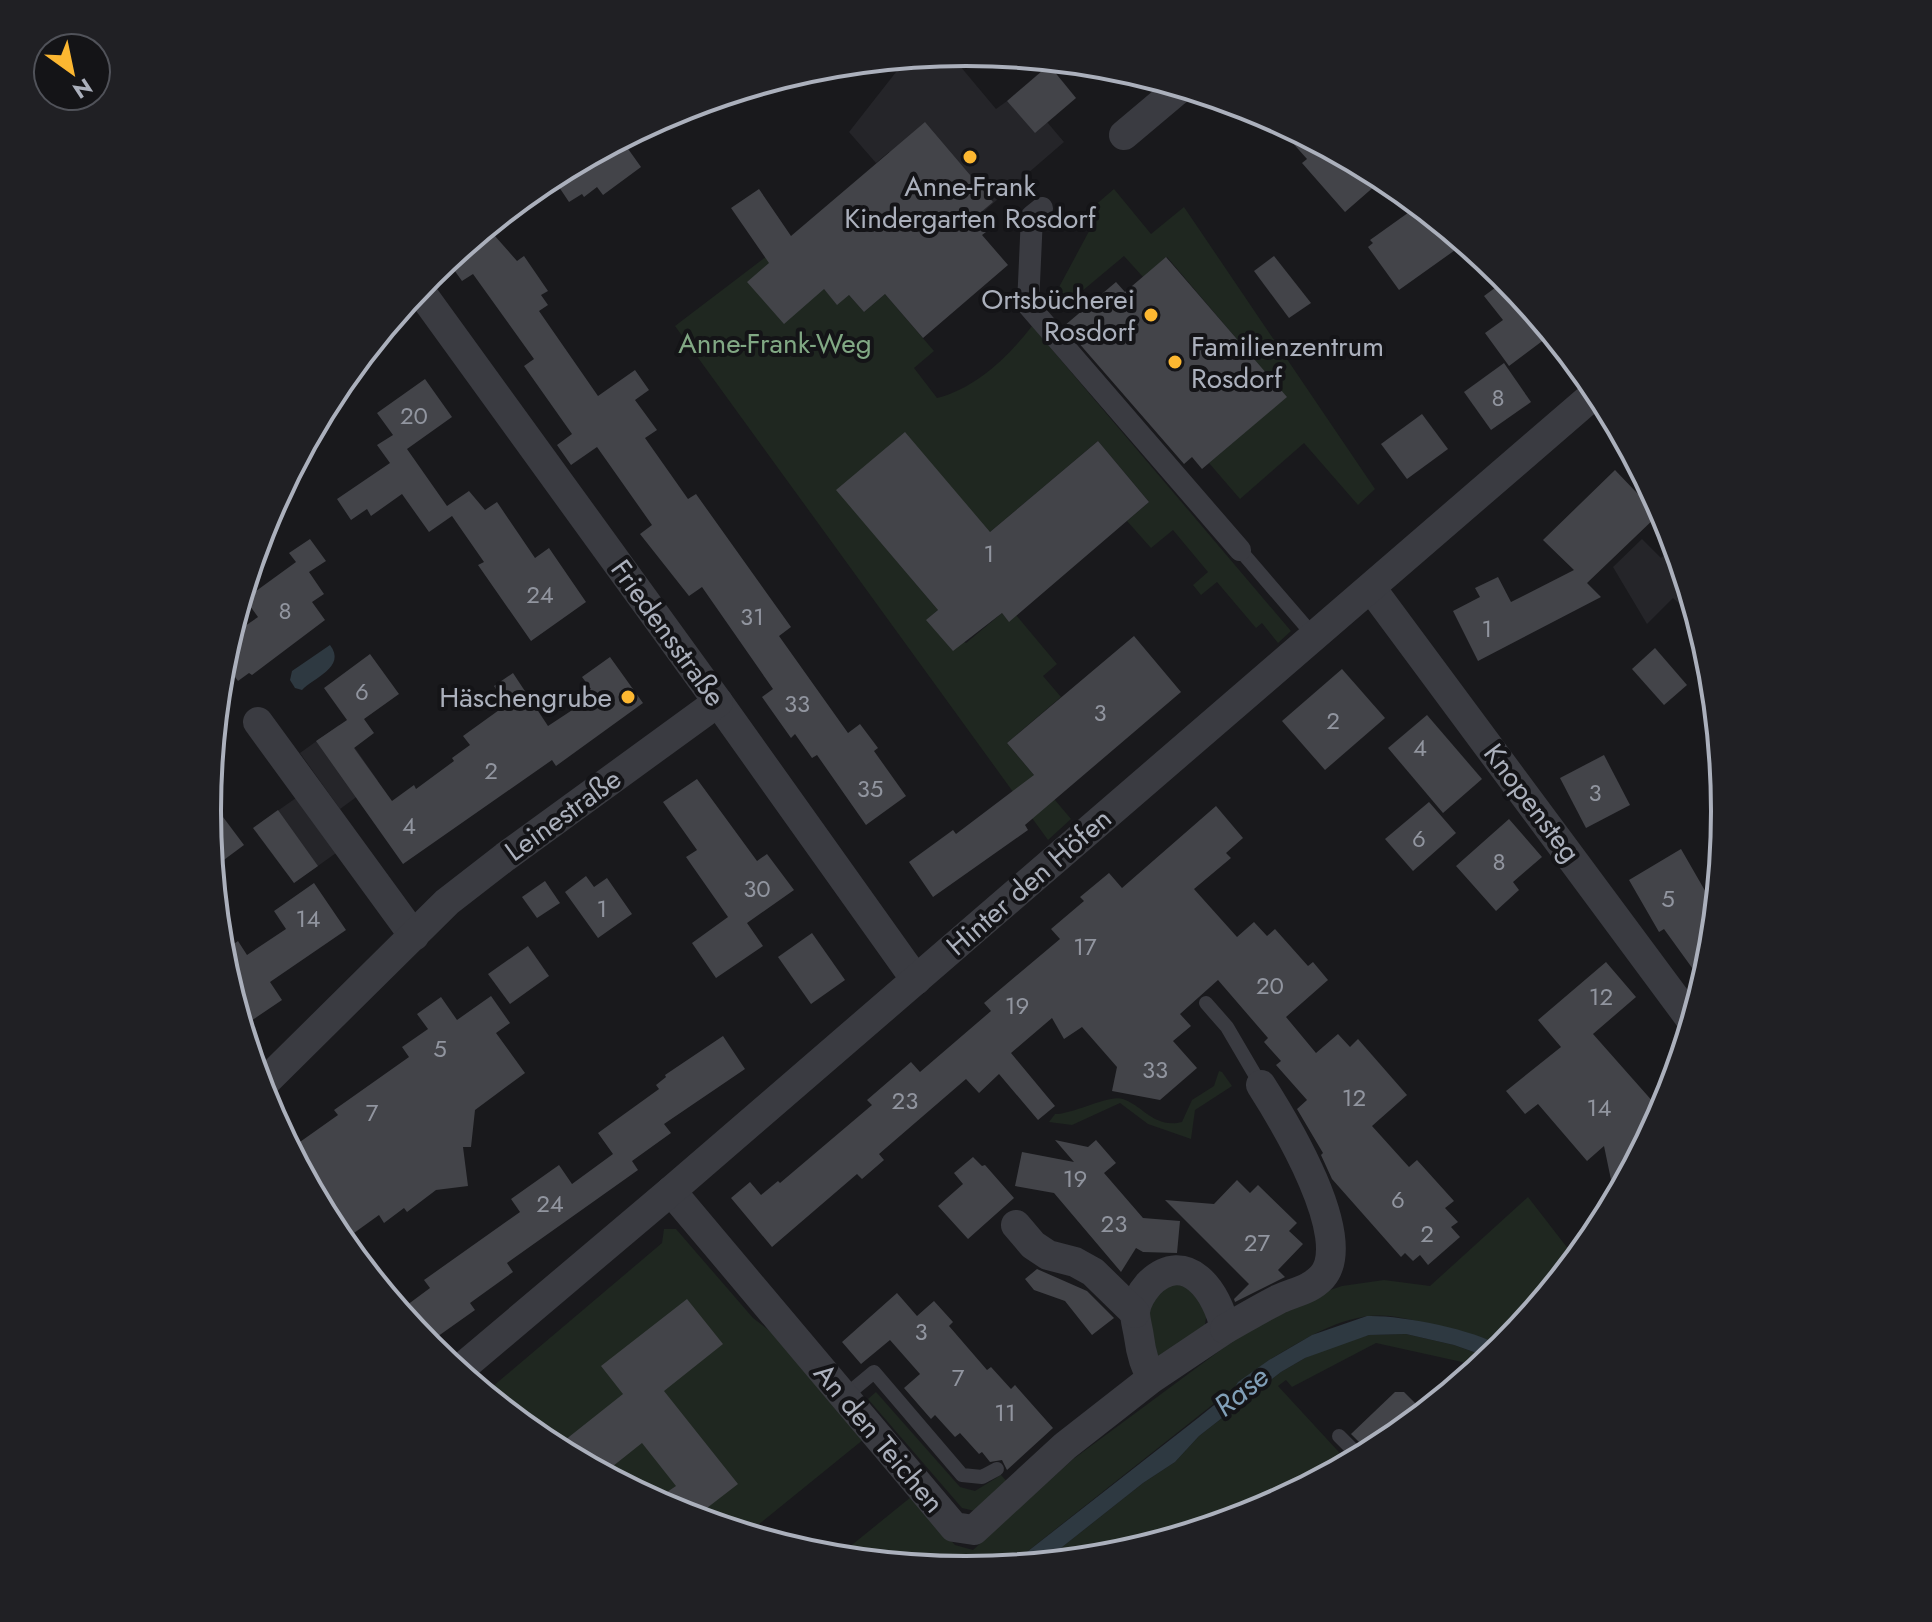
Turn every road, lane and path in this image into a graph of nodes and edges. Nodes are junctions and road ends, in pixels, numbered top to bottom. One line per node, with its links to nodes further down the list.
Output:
1 (1171, 95): 2 (street)
2 (1124, 135)
3 (1042, 208): 6 (street)
4 (426, 299): 9 (street, Friedensstraße)
5 (1587, 400): 7 (street, Hinter den Höfen)
6 (1240, 550): 8 (lane)
7 (1371, 588): 8 (street, Hinter den Höfen); 14 (street, Knopensteg)
8 (1314, 636): 12 (street, Hinter den Höfen)
9 (718, 702): 11 (street, Leinestraße); 12 (street, Friedensstraße)
10 (258, 722): 11 (street)
11 (414, 936): 15 (street, Leinestraße)
12 (916, 980): 17 (street, Hinter den Höfen)
13 (1206, 1003): 16 (lane, An den Teichen)
14 (1684, 1010)
15 (271, 1076)
16 (1261, 1085): 20 (street, An den Teichen)
17 (671, 1191): 21 (street, Hinter den Höfen); 23 (street, An den Teichen)
18 (1016, 1225): 19 (street)
19 (1135, 1313): 20 (street); 22 (street)
20 (1225, 1329): 22 (street, An den Teichen)
21 (467, 1364)
22 (1152, 1378): 23 (street, An den Teichen)
23 (844, 1397): 26 (lane)
24 (1339, 1436): 25 (lane)
25 (1351, 1448)
26 (997, 1469)

